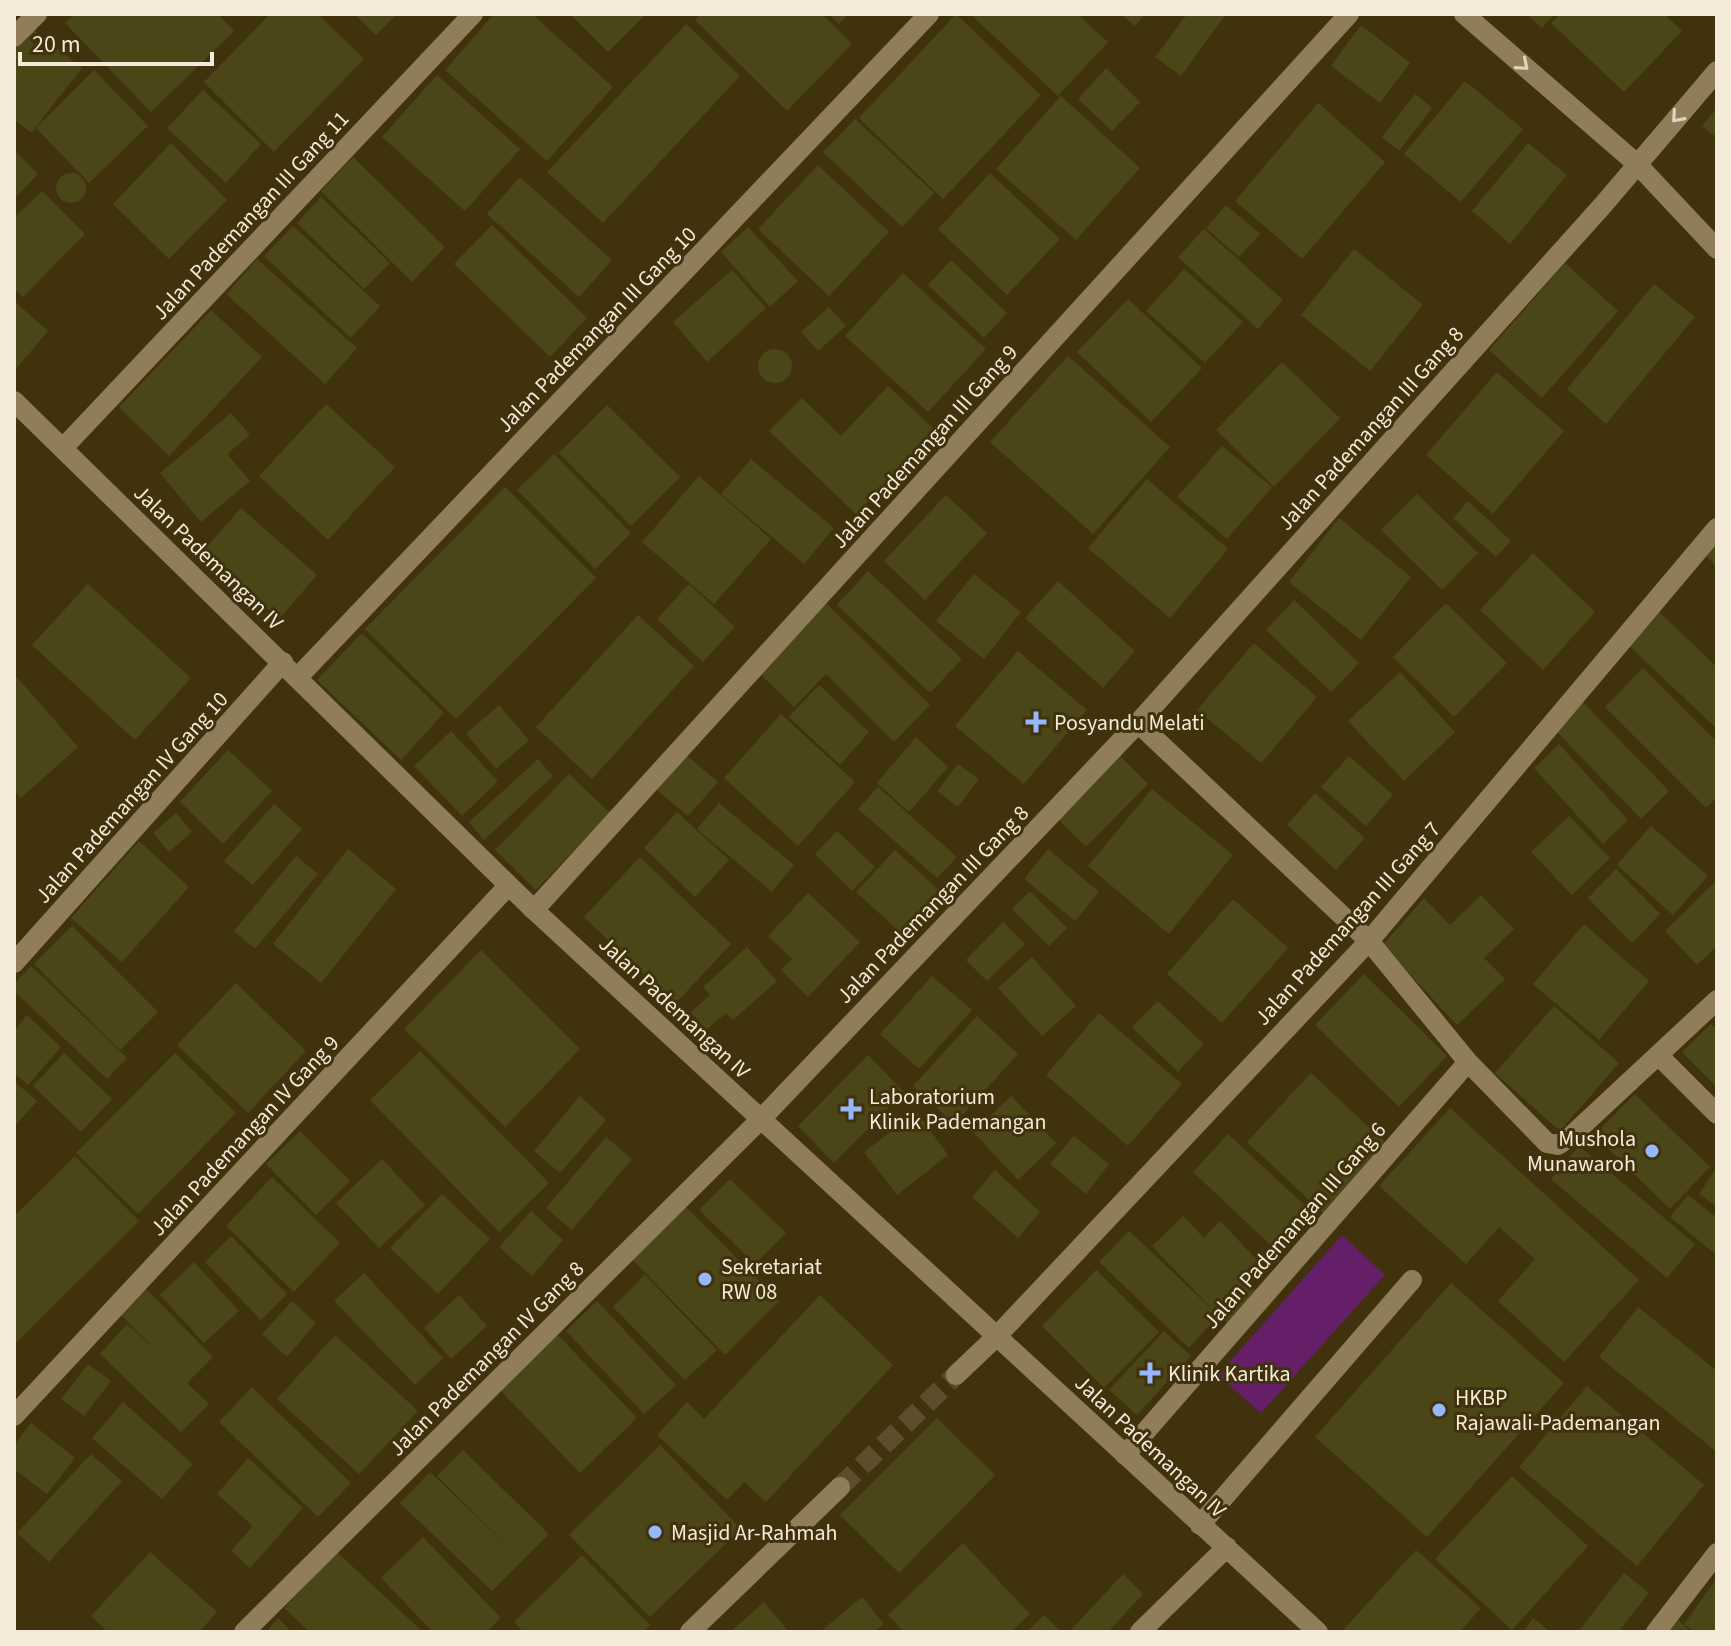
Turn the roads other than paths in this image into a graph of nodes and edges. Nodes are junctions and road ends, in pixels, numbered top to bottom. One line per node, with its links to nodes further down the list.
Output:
1 (37, 14): 6 (street)
2 (473, 14): 11 (street, Jalan Pademangan III Gang 11)
3 (929, 14): 14 (street, Jalan Pademangan III Gang 10)
4 (1349, 14): 17 (street, Jalan Pademangan III Gang 9)
5 (1464, 14): 8 (street, one-way to 8)
6 (14, 37)
7 (1717, 71): 8 (street, Jalan Pademangan III Gang 8, one-way to 8)
8 (1637, 164): 9 (street); 15 (street, Jalan Pademangan III Gang 8)
9 (1717, 249)
10 (14, 401): 11 (street, Jalan Pademangan IV)
11 (63, 448): 13 (street, Jalan Pademangan IV)
12 (1717, 528): 18 (street, Jalan Pademangan III Gang 7)
13 (283, 662): 14 (street, Jalan Pademangan IV); 19 (street, Jalan Pademangan IV Gang 10)
14 (298, 677): 16 (street, Jalan Pademangan IV)
15 (1138, 723): 18 (street); 24 (street, Jalan Pademangan III Gang 8)
16 (508, 886): 17 (street, Jalan Pademangan IV); 28 (street, Jalan Pademangan IV Gang 9)
17 (534, 910): 24 (street, Jalan Pademangan IV)
18 (1369, 941): 22 (street); 26 (street, Jalan Pademangan III Gang 7)
19 (14, 963)
20 (1717, 1000): 21 (street)
21 (1658, 1055): 22 (street); 23 (street)
22 (1468, 1062): 29 (street, Jalan Pademangan III Gang 6)
23 (1717, 1114)
24 (761, 1119): 26 (street, Jalan Pademangan IV); 34 (street, Jalan Pademangan IV Gang 8)
25 (1412, 1280): 31 (street)
26 (997, 1336): 27 (street, Jalan Pademangan III Gang 7); 29 (street, Jalan Pademangan IV)
27 (956, 1375)
28 (14, 1416)
29 (1125, 1455): 31 (street, Jalan Pademangan IV)
30 (840, 1487): 35 (street)
31 (1200, 1525): 32 (street, Jalan Pademangan IV)
32 (1227, 1547): 36 (street); 37 (street, Jalan Pademangan IV)
33 (1717, 1553): 38 (street)
34 (244, 1632)
35 (690, 1632)
36 (1140, 1632)
37 (1318, 1632)
38 (1656, 1632)

